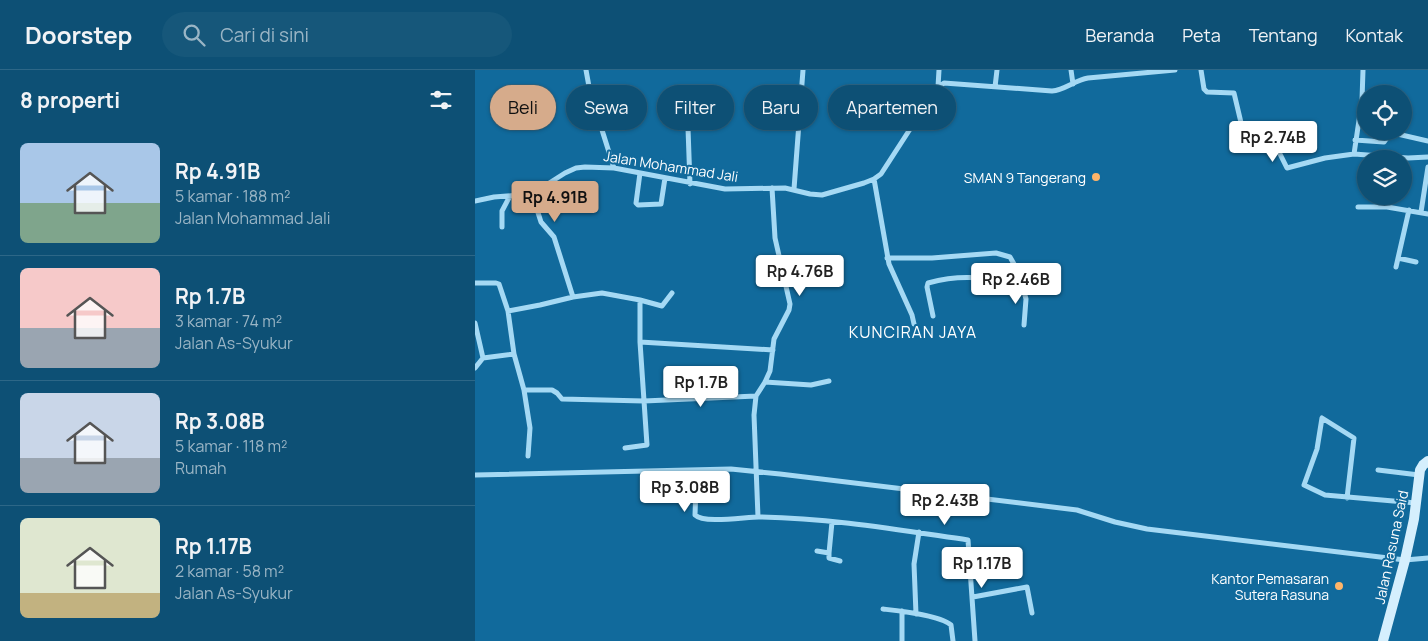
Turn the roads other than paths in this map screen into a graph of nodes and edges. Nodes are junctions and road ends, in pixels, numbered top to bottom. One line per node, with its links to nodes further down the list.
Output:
1 (586, 70): 22 (street)
2 (803, 70): 28 (street)
3 (939, 70): 10 (street)
4 (997, 70): 12 (street)
5 (1071, 70): 9 (street)
6 (1175, 70): 9 (street)
7 (1201, 70): 17 (street)
8 (1363, 70): 15 (street)
9 (1073, 84): 12 (street)
10 (938, 85)
11 (942, 85): 12 (street)
12 (995, 88)
13 (688, 130): 26 (street)
14 (910, 130): 25 (street)
15 (1355, 140): 16 (street); 17 (street)
16 (1428, 141)
17 (1354, 154): 18 (street)
18 (1357, 155)
19 (1428, 157): 20 (street)
20 (1412, 158)
21 (1428, 167): 31 (street)
22 (614, 168): 23 (street, Jalan Mohammad Jali); 29 (street, Jalan Mohammad Jali)
23 (640, 173): 24 (street, Jalan Mohammad Jali); 24 (street)
24 (665, 178): 26 (street, Jalan Mohammad Jali)
25 (874, 179): 28 (street, Jalan Mohammad Jali); 39 (street)
26 (690, 184): 27 (street, Jalan Mohammad Jali)
27 (772, 188): 28 (street, Jalan Mohammad Jali); 54 (street)
28 (794, 189)
29 (532, 194): 30 (street, Jalan Mohammad Jali); 46 (street)
30 (510, 196): 32 (street, Jalan Mohammad Jali); 38 (street)
31 (1426, 196): 36 (street)
32 (475, 201)
33 (1358, 206): 34 (street)
34 (1387, 207): 35 (street)
35 (1409, 210): 36 (street); 40 (street)
36 (1421, 212): 37 (street)
37 (1428, 214)
38 (502, 226)
39 (887, 258): 44 (street); 51 (street)
40 (1398, 258): 41 (street); 42 (street)
41 (1416, 262)
42 (1396, 267)
43 (475, 283): 48 (street)
44 (1023, 284): 49 (street); 52 (street)
45 (672, 293): 47 (street)
46 (573, 297): 47 (street); 48 (street)
47 (640, 300): 53 (street)
48 (508, 311): 55 (street)
49 (933, 316)
50 (475, 323): 56 (street)
51 (914, 324)
52 (1024, 325)
53 (640, 342): 54 (street); 62 (street)
54 (773, 350): 59 (street)
55 (514, 354): 56 (street); 60 (street)
56 (483, 358): 57 (street)
57 (475, 368)
58 (829, 381): 59 (street)
59 (765, 382): 61 (street)
60 (524, 390): 62 (street); 64 (street)
61 (756, 396): 62 (street); 67 (street)
62 (644, 401): 63 (street)
63 (625, 448)
64 (527, 456)
65 (1428, 461): 68 (main road, Jalan Rasuna Said)
66 (1378, 470): 68 (street)
67 (756, 472): 69 (street); 73 (street); 79 (street)
68 (1419, 474): 72 (main road, Jalan Rasuna Said)
69 (475, 475)
70 (696, 487): 73 (street)
71 (1347, 498): 71 (street); 72 (street)
72 (1416, 503): 79 (main road, Jalan Rasuna Said)
73 (758, 517): 74 (street)
74 (832, 522): 75 (street); 77 (street)
75 (919, 532): 81 (street); 85 (street)
76 (817, 551): 77 (street)
77 (829, 553): 80 (street)
78 (1428, 558): 79 (street)
79 (1405, 560): 89 (main road, Jalan Rasuna Said)
80 (841, 561)
81 (973, 597): 84 (street); 88 (street)
82 (883, 609): 83 (street)
83 (902, 611): 85 (street); 86 (street)
84 (1033, 613)
85 (916, 614): 87 (street)
86 (902, 641)
87 (953, 641)
88 (975, 641)
89 (1383, 641)

